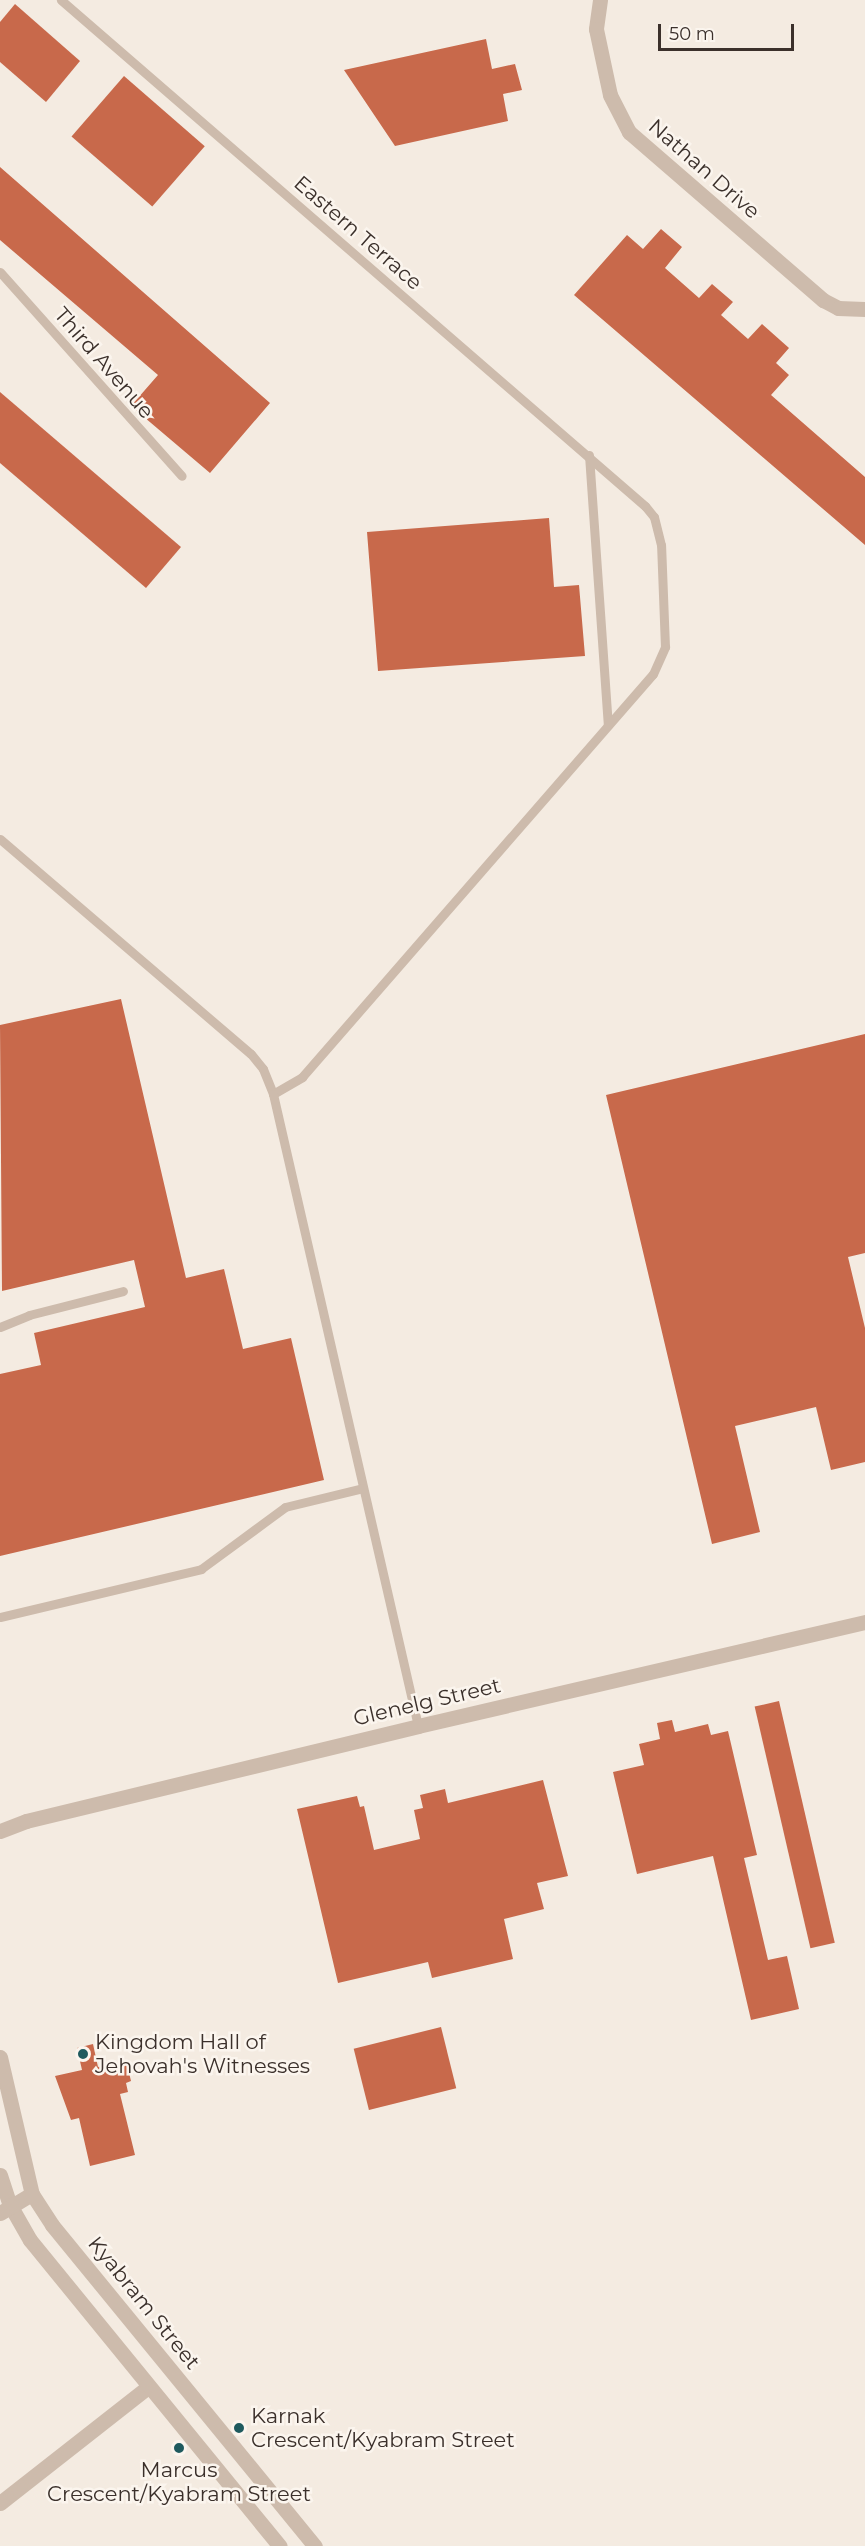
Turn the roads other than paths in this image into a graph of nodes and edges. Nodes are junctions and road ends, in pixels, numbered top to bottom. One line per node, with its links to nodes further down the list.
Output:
1 (62, 0): 5 (lane, Eastern Terrace)
2 (600, 0): 4 (street, Nathan Drive)
3 (0, 272): 6 (lane, Third Avenue)
4 (865, 309)
5 (589, 456): 7 (lane); 7 (lane, Eastern Terrace)
6 (182, 476)
7 (608, 725): 9 (lane, Eastern Terrace)
8 (0, 839): 9 (lane)
9 (273, 1094): 12 (lane)
10 (123, 1291): 11 (lane)
11 (0, 1327)
12 (363, 1488): 13 (lane); 15 (lane)
13 (0, 1617)
14 (865, 1622): 15 (street, Glenelg Street)
15 (418, 1726): 16 (street, Glenelg Street)
16 (0, 1831)
17 (0, 2057): 19 (street, Kyabram Street)
18 (0, 2175): 20 (street)
19 (32, 2194): 20 (street); 24 (street, Kyabram Street)
20 (5, 2209): 21 (street)
21 (149, 2386): 22 (street); 23 (street)
22 (0, 2503)
23 (280, 2546)
24 (315, 2546)

